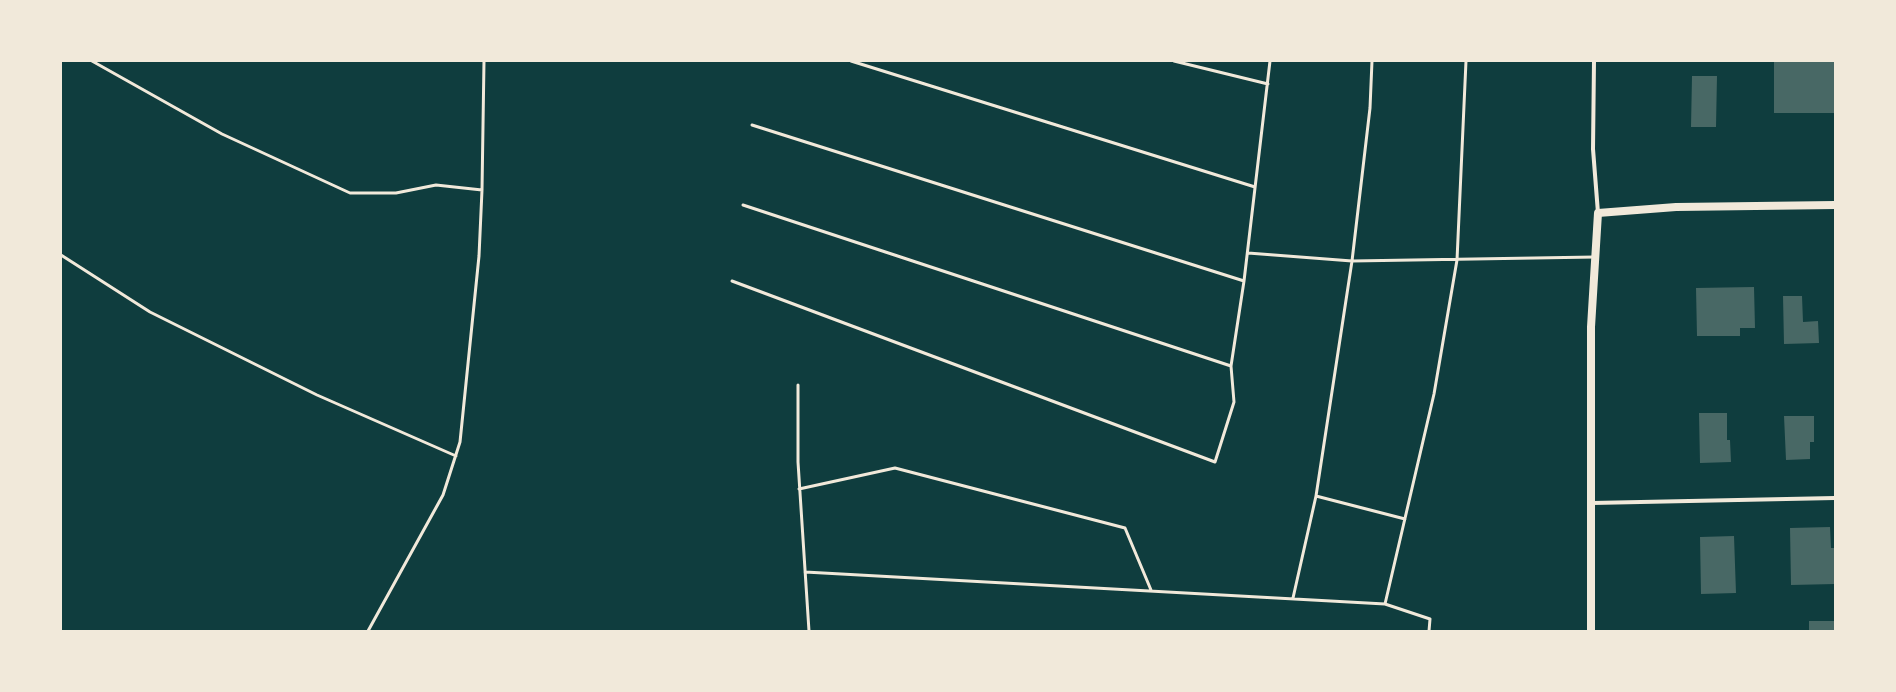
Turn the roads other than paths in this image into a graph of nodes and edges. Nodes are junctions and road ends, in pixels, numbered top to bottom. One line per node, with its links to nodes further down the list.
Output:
1 (92, 61): 13 (lane)
2 (484, 61): 13 (lane)
3 (851, 61): 12 (lane)
4 (1174, 61): 9 (lane)
5 (1270, 61): 10 (lane)
6 (1372, 61): 21 (lane)
7 (1466, 61): 20 (lane)
8 (1594, 61): 16 (street)
9 (1181, 62): 10 (lane)
10 (1268, 84): 12 (lane)
11 (752, 125): 23 (lane)
12 (1255, 187): 17 (lane)
13 (482, 190): 26 (lane)
14 (743, 205): 24 (lane)
15 (1835, 205): 16 (main road)
16 (1598, 213): 19 (main road)
17 (1248, 253): 21 (lane); 23 (lane)
18 (61, 255): 26 (lane)
19 (1595, 257): 20 (lane); 30 (main road)
20 (1457, 260): 21 (lane); 31 (lane)
21 (1352, 261): 28 (lane)
22 (732, 281): 24 (lane)
23 (1244, 281): 24 (lane)
24 (1231, 366)
25 (798, 385): 27 (lane)
26 (456, 456): 36 (lane)
27 (799, 489): 32 (lane); 33 (lane)
28 (1316, 496): 31 (lane); 34 (lane)
29 (1835, 498): 30 (street)
30 (1592, 503): 39 (main road)
31 (1405, 519): 35 (lane)
32 (805, 572): 33 (lane); 37 (lane)
33 (1151, 590): 34 (lane)
34 (1293, 598): 35 (lane)
35 (1385, 604): 38 (lane)
36 (368, 631)
37 (809, 631)
38 (1429, 631)
39 (1591, 631)

